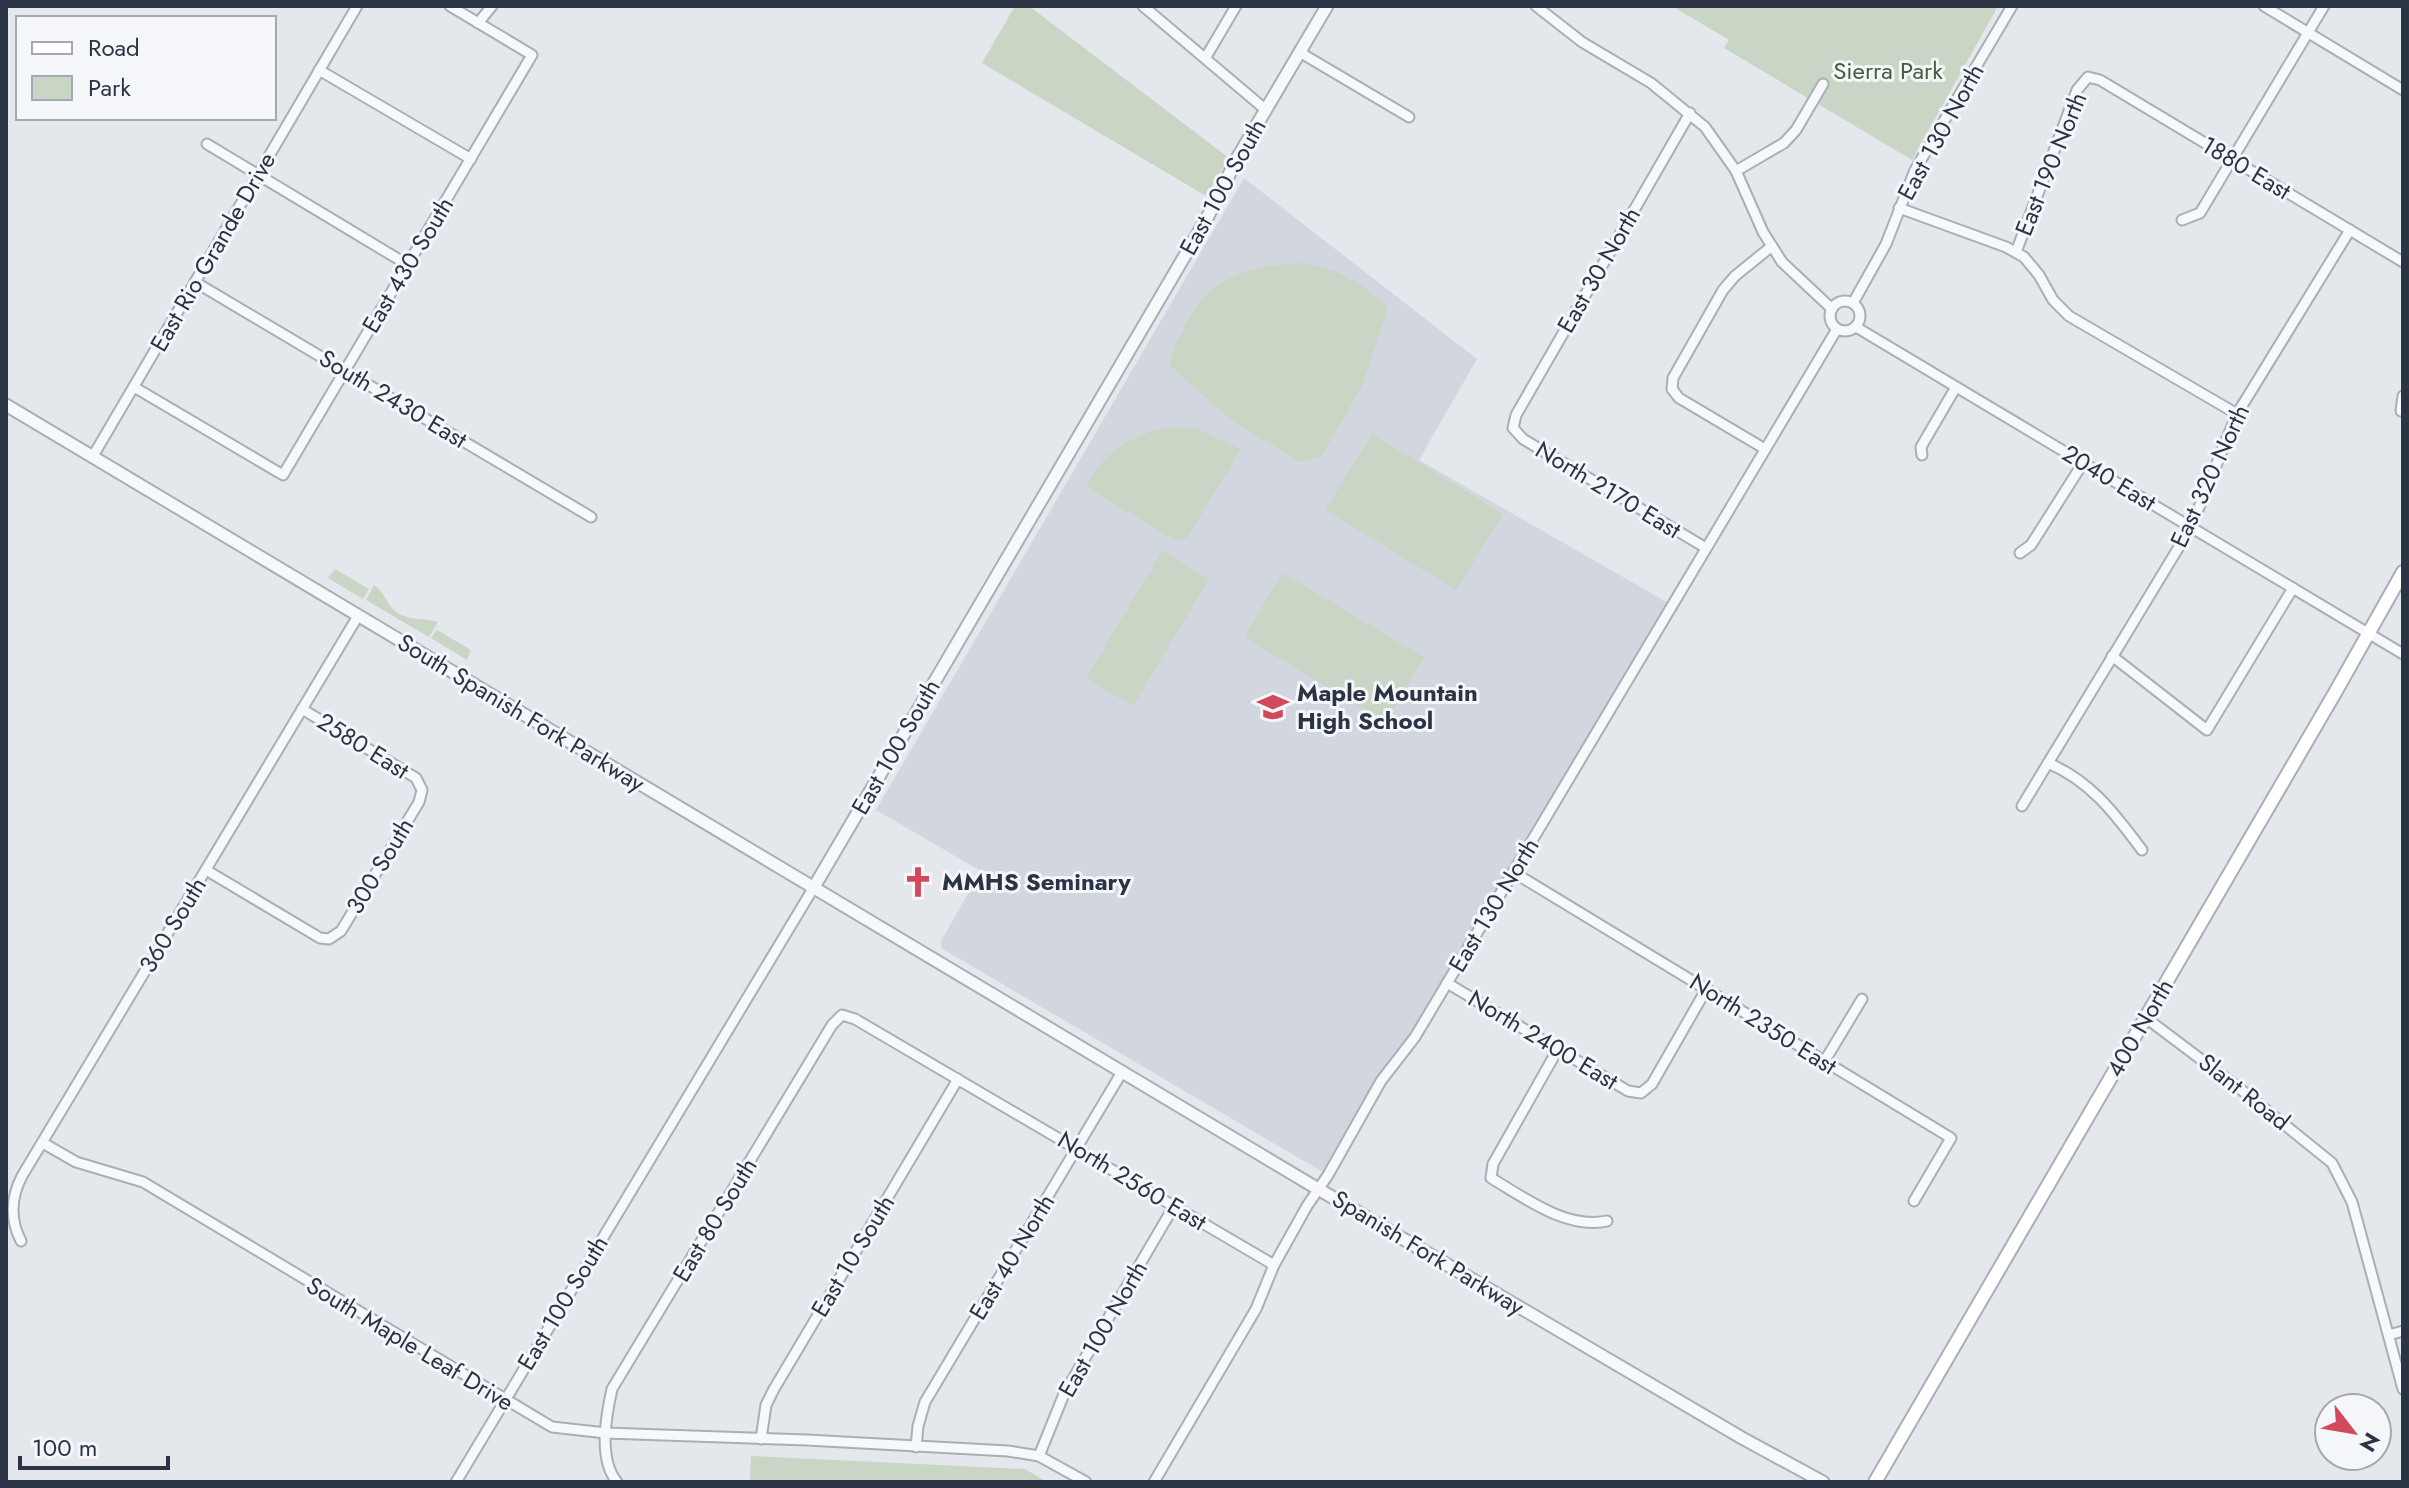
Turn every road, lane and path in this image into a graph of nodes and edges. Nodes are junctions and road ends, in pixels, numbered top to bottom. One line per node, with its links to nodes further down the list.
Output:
1 (357, 6): 15 (street, East Rio Grande Drive)
2 (450, 6): 11 (street)
3 (492, 6): 11 (street)
4 (1143, 6): 14 (street)
5 (1236, 6): 14 (street)
6 (1327, 6): 13 (street, East 100 South)
7 (1536, 6): 20 (street)
8 (2012, 6): 27 (street, East 130 North)
9 (2264, 6): 12 (street)
10 (2324, 6): 12 (street)
11 (478, 23): 23 (street, East 430 South)
12 (2308, 33): 18 (street); 24 (street)
13 (1301, 53): 19 (street, East 100 South); 21 (street)
14 (1206, 57): 19 (street)
15 (319, 70): 23 (street); 26 (street, East Rio Grande Drive)
16 (2088, 77): 24 (street, 1880 East); 31 (street, East 190 North)
17 (1823, 84): 25 (street)
18 (2403, 90)
19 (1266, 110): 68 (street, East 100 South)
20 (1690, 113): 25 (street); 46 (street, East 30 North)
21 (1409, 117)
22 (207, 144): 26 (street)
23 (471, 159): 33 (street, East 430 South)
24 (2232, 159): 28 (street); 29 (street, 1880 East)
25 (1736, 171): 30 (street)
26 (257, 175): 33 (street); 34 (street, East Rio Grande Drive)
27 (1899, 208): 31 (street); 35 (street, East 130 North)
28 (2182, 220)
29 (2350, 230): 32 (street, 1880 East); 45 (street, East 320 North)
30 (1772, 246): 36 (street); 47 (street)
31 (2016, 252): 45 (street)
32 (2403, 262)
33 (408, 265): 39 (street, East 430 South)
34 (195, 282): 39 (street, South 2430 East); 40 (street, East Rio Grande Drive)
35 (1853, 303): 36 (street); 37 (street)
36 (1832, 309): 38 (street)
37 (1856, 327): 38 (street); 41 (street, 2040 East)
38 (1837, 329): 47 (street, East 130 North)
39 (347, 370): 40 (street, East 430 South); 51 (street, South 2430 East)
40 (134, 387): 49 (street, East Rio Grande Drive)
41 (1956, 387): 48 (street); 50 (street, 2040 East)
42 (2403, 396): 44 (street)
43 (6, 405): 49 (street, South Spanish Fork Parkway)
44 (2401, 411)
45 (2237, 414): 52 (street, East 320 North)
46 (1513, 428): 53 (street, North 2170 East)
47 (1765, 449): 53 (street, East 130 North)
48 (1922, 455)
49 (93, 456): 57 (street, South Spanish Fork Parkway)
50 (2083, 463): 52 (street, 2040 East); 54 (street)
51 (591, 517)
52 (2191, 527): 56 (street, 2040 East); 60 (street, East 320 North)
53 (1706, 548): 67 (street, East 130 North)
54 (2020, 553)
55 (2403, 572): 58 (main road, 400 North)
56 (2293, 588): 58 (street, 2040 East); 60 (street)
57 (358, 616): 61 (street, 360 South); 68 (street, South Spanish Fork Parkway)
58 (2368, 633): 59 (street, 2040 East); 73 (main road, 400 North)
59 (2403, 654)
60 (2112, 656): 62 (street, East 320 North)
61 (302, 709): 63 (street, 2580 East); 66 (street, 360 South)
62 (2048, 763): 64 (street, East 320 North); 65 (street)
63 (421, 786): 66 (street, 300 South)
64 (2022, 806)
65 (2142, 850)
66 (206, 870): 79 (street, 360 South)
67 (1513, 872): 69 (street, East 130 North); 70 (street, North 2350 East)
68 (814, 887): 74 (street, South Spanish Fork Parkway); 90 (street, East 100 South)
69 (1447, 983): 75 (street, North 2400 East); 81 (street, East 130 North)
70 (1707, 988): 75 (street, North 2400 East); 76 (street, North 2350 East)
71 (1862, 999): 76 (street)
72 (842, 1015): 78 (street, North 2560 East); 91 (street, East 80 South)
73 (2146, 1018): 88 (street, Slant Road); 100 (main road, 400 North)
74 (1036, 1019): 77 (street, Spanish Fork Parkway)
75 (1558, 1049): 84 (street)
76 (1824, 1062): 82 (street, North 2350 East)
77 (1122, 1072): 80 (street, East 40 North); 81 (street, Spanish Fork Parkway)
78 (958, 1079): 80 (street, North 2560 East); 92 (street, East 10 South)
79 (43, 1143): 85 (street, 360 South); 90 (street, South Maple Leaf Drive)
80 (1077, 1148): 83 (street, North 2560 East); 93 (street, East 40 North)
81 (1319, 1188): 86 (street, East 130 North); 99 (street, Spanish Fork Parkway)
82 (1914, 1201)
83 (1174, 1206): 86 (street, North 2560 East); 94 (street, East 100 North)
84 (1607, 1221)
85 (21, 1241)
86 (1274, 1265): 98 (street, East 130 North)
87 (2403, 1331): 88 (street)
88 (2389, 1335): 89 (street)
89 (2403, 1389)
90 (504, 1400): 91 (street, South Maple Leaf Drive); 95 (street, East 100 South)
91 (606, 1433): 92 (street, South Maple Leaf Drive); 96 (street, East 80 South)
92 (761, 1439): 93 (street, South Maple Leaf Drive)
93 (916, 1447): 94 (street, South Maple Leaf Drive)
94 (1039, 1456): 97 (street)
95 (456, 1482)
96 (617, 1482)
97 (1086, 1482)
98 (1154, 1482)
99 (1823, 1482)
100 (1875, 1482)

